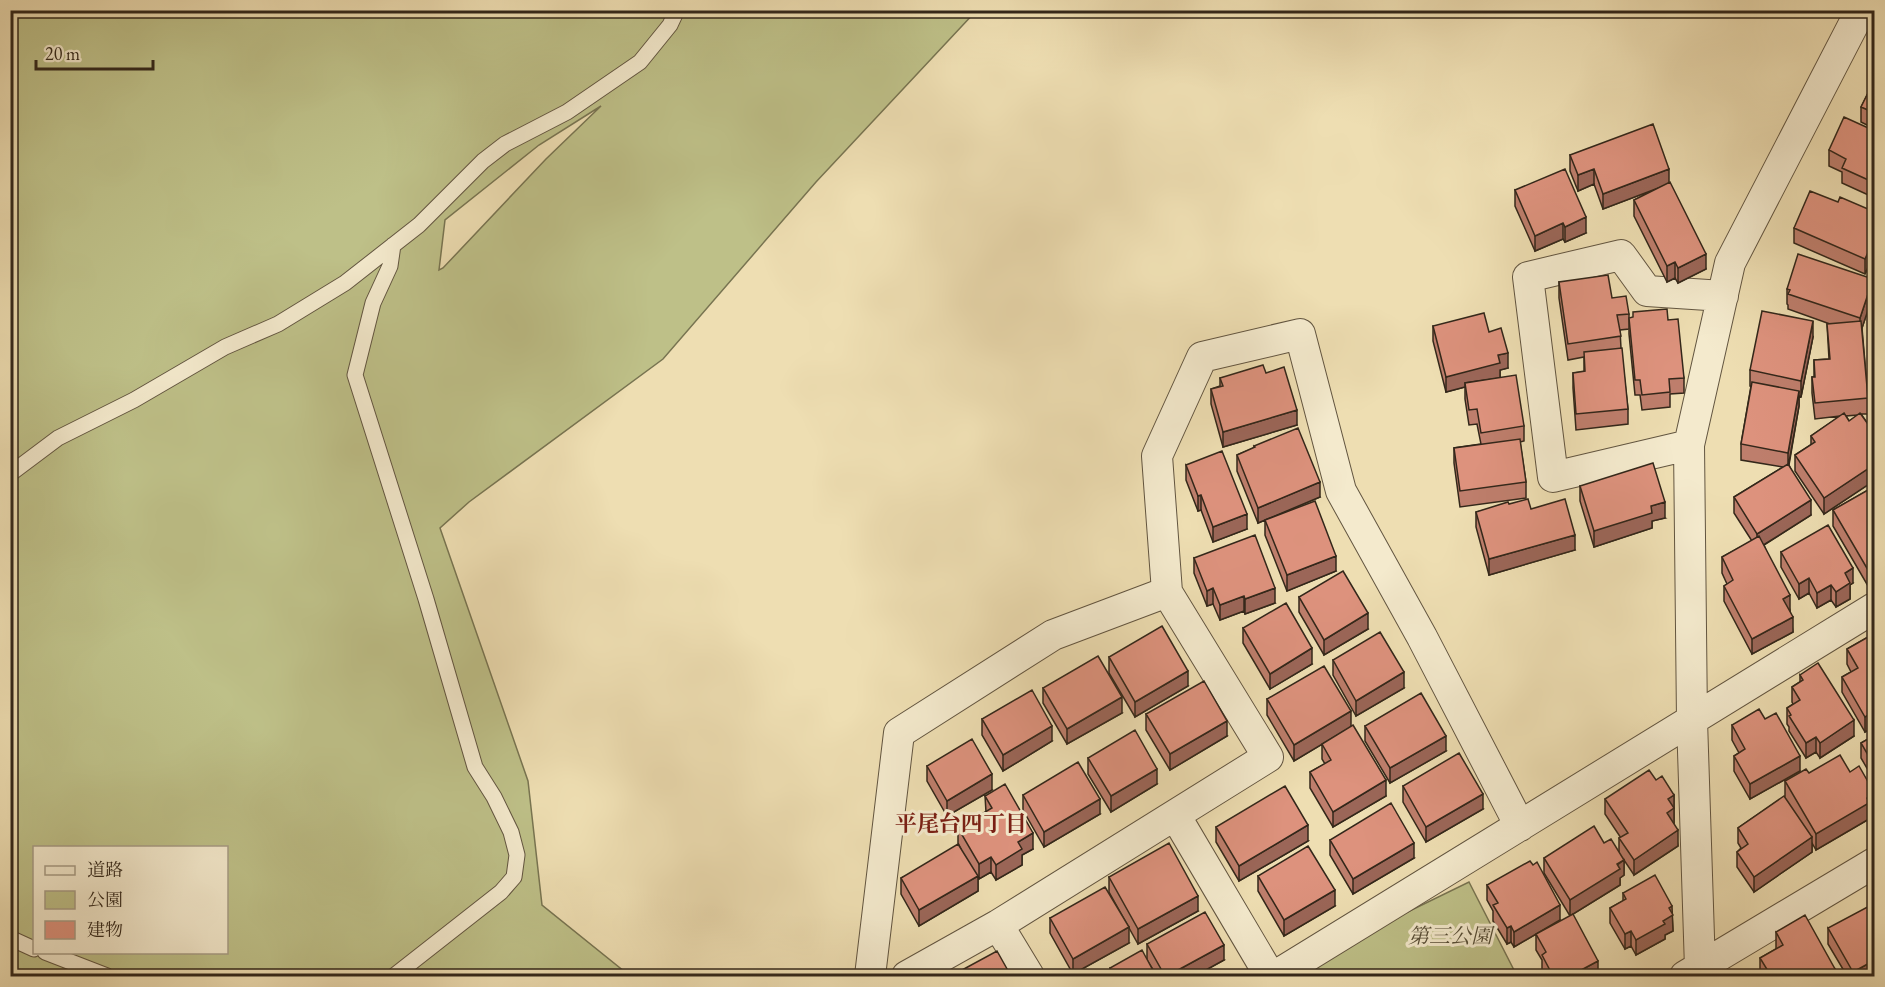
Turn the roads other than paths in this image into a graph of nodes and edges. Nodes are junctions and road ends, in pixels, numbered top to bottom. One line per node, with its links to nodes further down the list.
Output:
1 (677, 10): 5 (lane)
2 (1862, 10): 6 (street)
3 (1867, 10): 4 (street)
4 (1875, 15)
5 (393, 245): 8 (lane); 21 (lane)
6 (1723, 296): 7 (street); 7 (street)
7 (1689, 446): 11 (street)
8 (10, 474)
9 (1167, 592): 12 (street); 13 (street); 22 (street)
10 (1875, 608): 11 (street)
11 (1692, 720): 13 (street); 19 (street)
12 (1175, 815): 15 (street); 25 (street)
13 (1520, 826): 26 (street)
14 (1875, 863): 19 (street)
15 (998, 925): 23 (street); 24 (street)
16 (10, 938): 17 (lane)
17 (33, 949)
18 (50, 954): 20 (lane)
19 (1696, 974)
20 (107, 976)
21 (394, 976)
22 (870, 976)
23 (907, 976)
24 (1029, 976)
25 (1270, 976)
26 (1275, 976)

